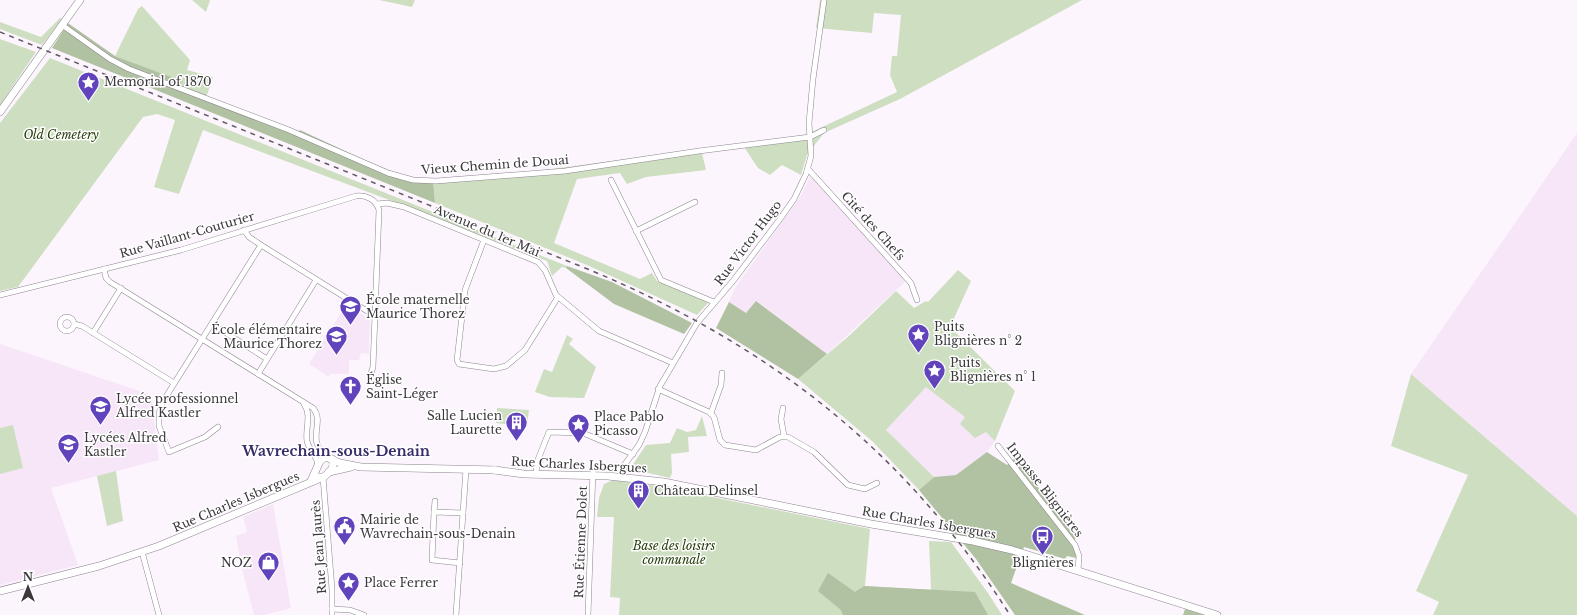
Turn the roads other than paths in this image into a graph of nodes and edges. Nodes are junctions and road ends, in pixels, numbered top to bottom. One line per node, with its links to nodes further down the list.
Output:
1 (824, 0): 6 (street, Rue Victor Hugo)
2 (79, 1): 3 (main road)
3 (62, 26): 4 (main road); 6 (street, Vieux Chemin de Douai)
4 (0, 112)
5 (824, 130): 6 (street, Vieux Chemin de Douai)
6 (810, 138): 7 (street, Rue Victor Hugo)
7 (808, 170): 20 (street, Cité des Chefs); 21 (street, Rue Victor Hugo)
8 (611, 180): 12 (street)
9 (695, 202): 12 (street)
10 (377, 204): 11 (street, Rue Vaillant-Couturier); 13 (street, Avenue du 1er Mai); 22 (street)
11 (244, 230): 14 (street); 15 (street, Rue Vaillant-Couturier)
12 (636, 231): 21 (street)
13 (484, 240): 19 (street, Avenue du 1er Mai); 19 (street)
14 (261, 245): 16 (street); 24 (street)
15 (104, 269): 17 (street); 18 (street, Rue Vaillant-Couturier)
16 (316, 280): 22 (street); 27 (street)
17 (121, 288): 25 (street); 26 (street)
18 (0, 296)
19 (558, 297): 28 (street, Avenue du 1er Mai)
20 (917, 300)
21 (714, 302): 28 (street, Rue Victor Hugo)
22 (375, 316): 31 (street)
23 (74, 324): 25 (street)
24 (212, 324): 26 (street); 27 (street)
25 (93, 333): 32 (street)
26 (203, 339): 30 (street); 32 (street)
27 (267, 359): 30 (street)
28 (673, 363): 33 (street, Rue Victor Hugo)
29 (722, 373): 36 (street)
30 (258, 374): 34 (street)
31 (370, 376)
32 (174, 383): 37 (street)
33 (658, 389): 36 (street); 40 (street, Rue Victor Hugo)
34 (303, 402): 41 (street); 46 (street, Rue Jean Jaurès)
35 (783, 408): 38 (street)
36 (711, 414): 38 (street)
37 (218, 427)
38 (784, 436): 49 (street)
39 (998, 446): 55 (street, Impasse Blignières)
40 (633, 454): 45 (street); 48 (street, Rue Victor Hugo)
41 (330, 458): 42 (main road, Rue Charles Isbergues); 44 (main road); 46 (main road)
42 (361, 467): 43 (main road, Rue Charles Isbergues); 44 (main road, Rue Charles Isbergues)
43 (466, 469): 45 (main road, Rue Charles Isbergues); 52 (street)
44 (329, 472): 46 (main road)
45 (536, 472): 47 (main road, Rue Charles Isbergues)
46 (320, 473): 53 (main road, Rue Charles Isbergues); 57 (street, Rue Jean Jaurès)
47 (593, 473): 48 (main road, Rue Charles Isbergues); 61 (street, Rue Étienne Dolet)
48 (622, 475): 55 (main road, Rue Charles Isbergues)
49 (877, 483)
50 (434, 501): 51 (street)
51 (434, 512): 52 (street); 54 (street)
52 (463, 513): 54 (street)
53 (142, 552): 56 (main road, Rue Charles Isbergues); 58 (street)
54 (460, 563): 60 (street)
55 (1078, 571): 62 (main road, Rue Charles Isbergues)
56 (0, 591)
57 (332, 612): 59 (street)
58 (159, 615)
59 (364, 615)
60 (456, 615)
61 (588, 615)
62 (1217, 615)

